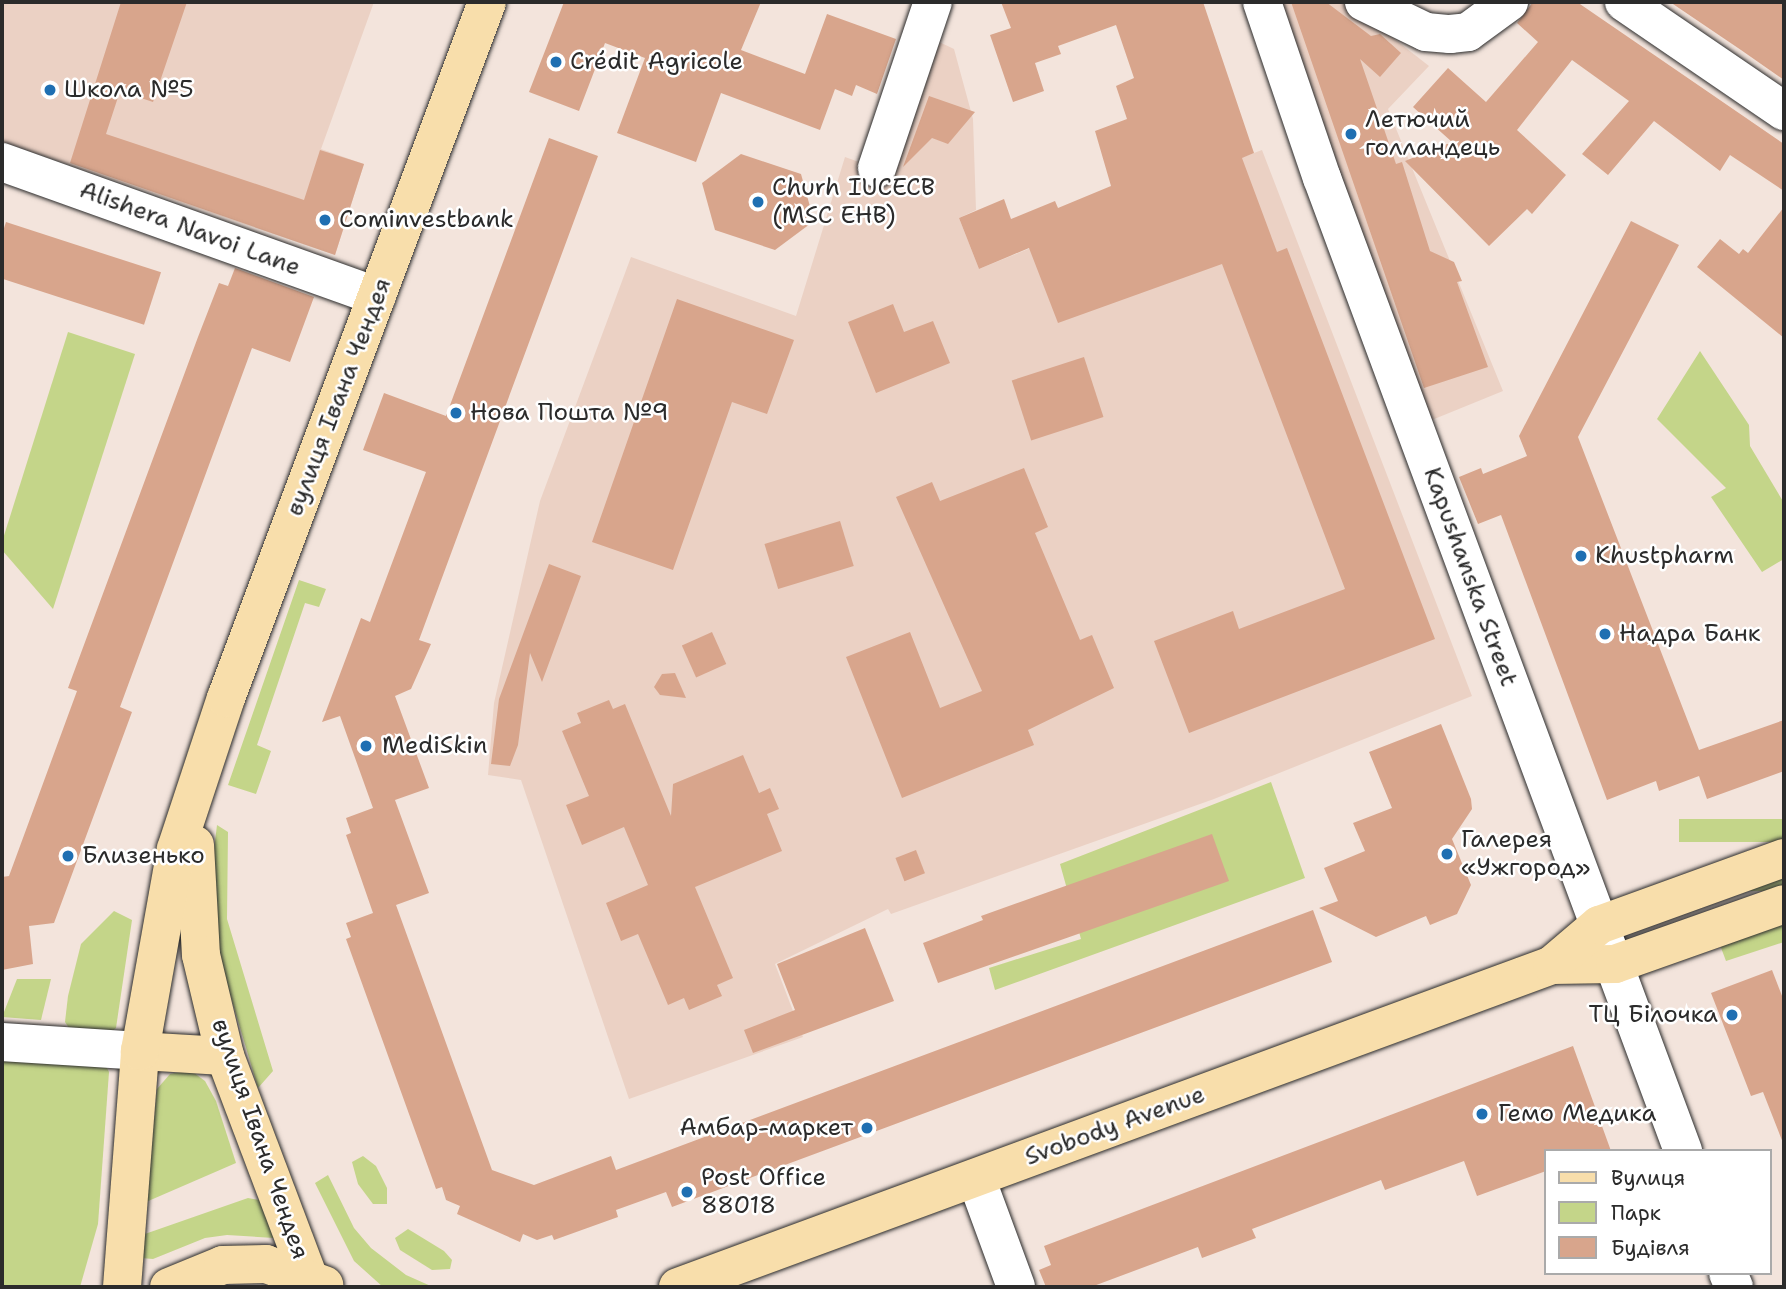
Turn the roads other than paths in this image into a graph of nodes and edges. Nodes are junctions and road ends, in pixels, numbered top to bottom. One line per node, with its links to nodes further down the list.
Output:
1 (486, 2): 10 (main road, вулиця Івана Чендея)
2 (933, 2): 9 (street)
3 (1262, 2): 14 (street, Kapushanska Street)
4 (1364, 2): 5 (street)
5 (1509, 2)
6 (1624, 2): 7 (street)
7 (1784, 111)
8 (2, 162): 10 (street, Alishera Navoi Lane)
9 (877, 168)
10 (377, 296): 11 (main road, вулиця Івана Чендея)
11 (195, 794): 18 (main road, вулиця Івана Чендея); 19 (main road, вулиця Івана Чендея)
12 (1784, 858): 14 (main road, Svobody Avenue)
13 (1784, 904): 15 (main road, Svobody Avenue)
14 (1599, 925): 15 (street, Kapushanska Street); 16 (main road, Svobody Avenue)
15 (1615, 964): 16 (main road, Svobody Avenue); 20 (street, Kapushanska Street)
16 (1552, 965): 21 (main road, Svobody Avenue)
17 (2, 1042): 18 (street)
18 (140, 1051): 19 (main road); 23 (main road, вулиця Івана Чендея)
19 (225, 1056): 22 (main road, вулиця Івана Чендея)
20 (1683, 1149)
21 (976, 1178): 25 (main road, Svobody Avenue); 26 (street)
22 (322, 1283): 24 (main road)
23 (122, 1287)
24 (169, 1287)
25 (678, 1287)
26 (1016, 1287)

